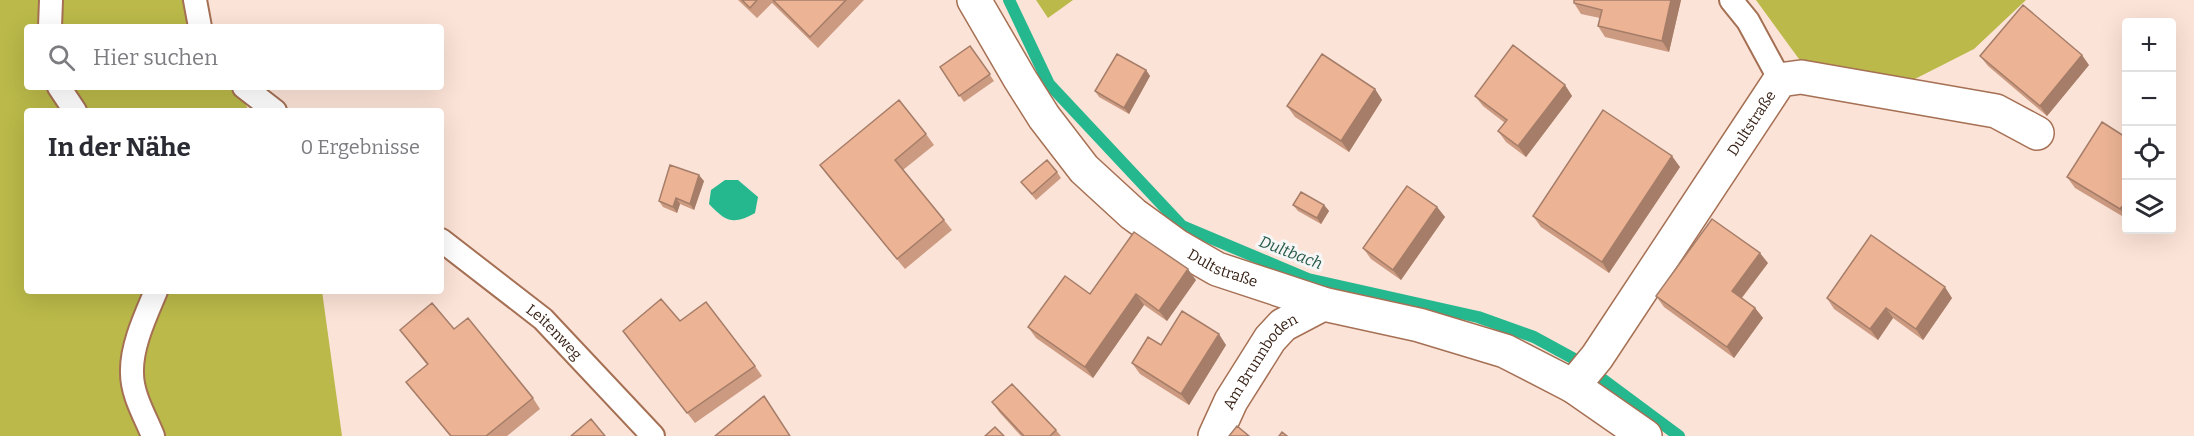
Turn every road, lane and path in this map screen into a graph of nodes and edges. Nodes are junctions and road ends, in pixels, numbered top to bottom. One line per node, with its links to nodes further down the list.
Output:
1 (51, 0): 5 (lane)
2 (195, 0): 6 (lane)
3 (974, 0): 15 (street, Dultstraße)
4 (1731, 0): 7 (lane)
5 (50, 24)
6 (199, 24)
7 (1780, 80): 12 (street, Dultstraße); 16 (street, Dultstraße)
8 (61, 90): 10 (lane)
9 (248, 90): 11 (lane)
10 (73, 108)
11 (270, 108)
12 (2037, 133)
13 (444, 242): 18 (lane, Leitenweg)
14 (155, 294): 17 (lane)
15 (1323, 304): 16 (street, Dultstraße); 19 (street, Am Brunnboden)
16 (1584, 373): 20 (street, Dultstraße)
17 (153, 436)
18 (653, 436)
19 (1215, 436)
20 (1645, 436)

